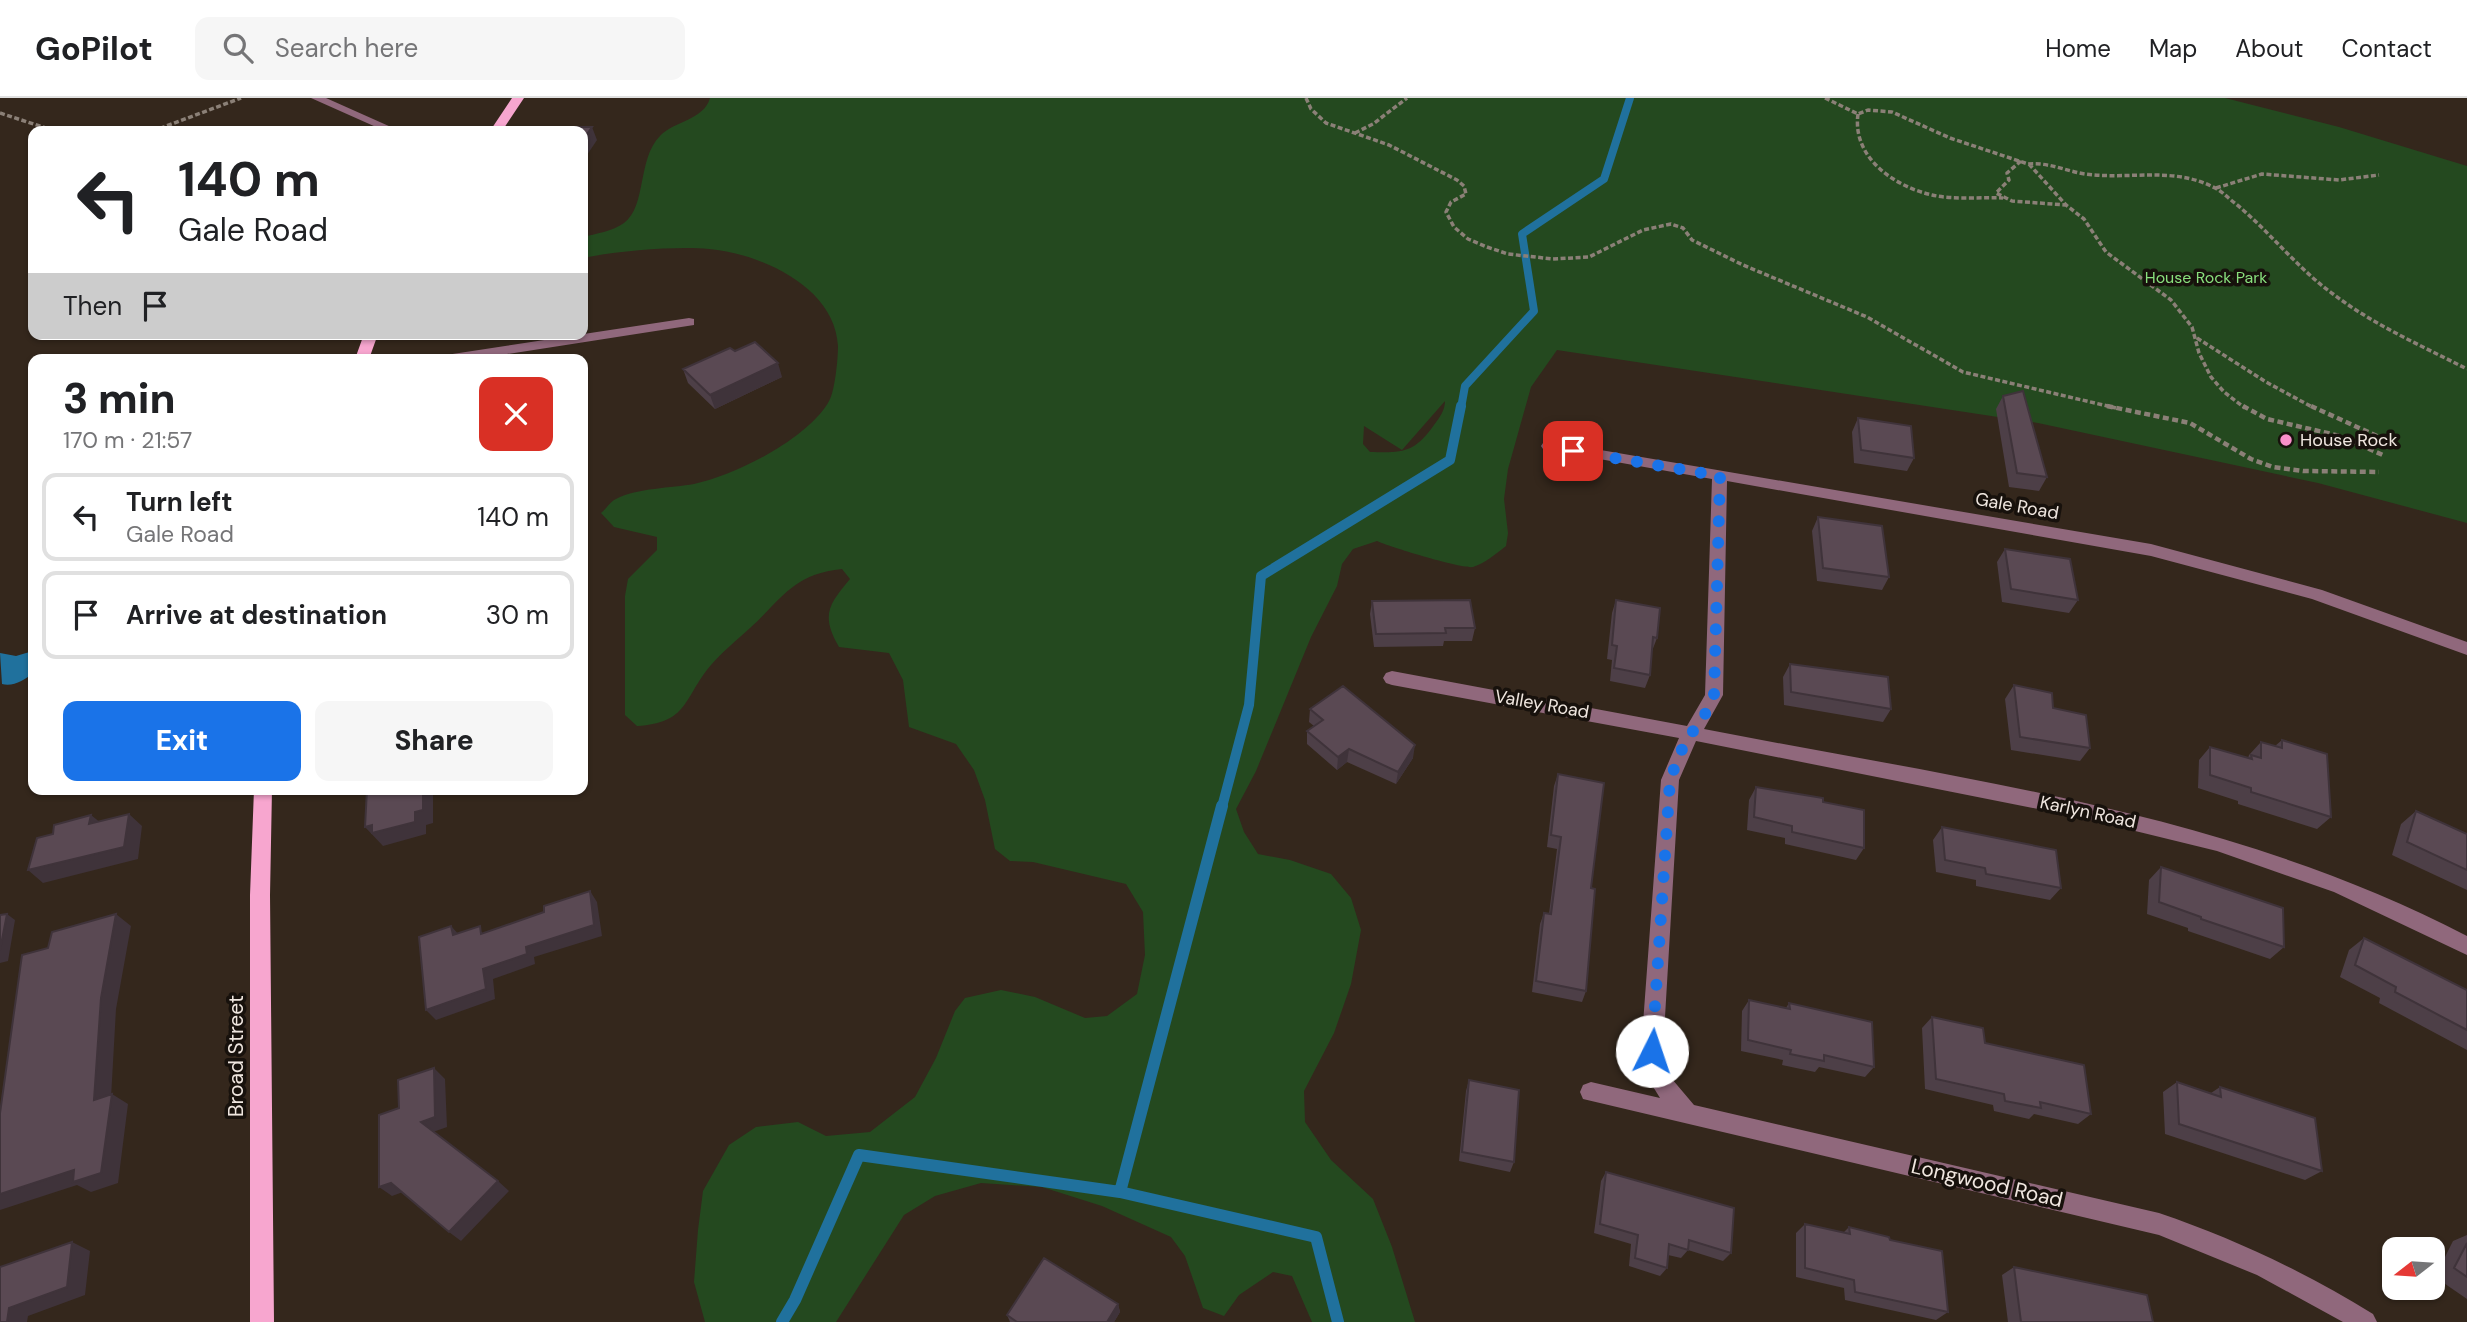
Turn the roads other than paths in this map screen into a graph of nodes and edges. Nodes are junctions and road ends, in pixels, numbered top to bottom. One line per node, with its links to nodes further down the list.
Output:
1 (317, 98): 3 (street)
2 (518, 98): 4 (main road)
3 (382, 126)
4 (499, 126)
5 (689, 322): 6 (street)
6 (588, 337)
7 (571, 340): 8 (street)
8 (479, 354)
9 (1548, 446): 10 (street, Gale Road)
10 (1720, 476): 11 (street, Gale Road); 13 (street)
11 (2467, 649)
12 (1392, 678): 13 (street, Valley Road)
13 (1692, 733): 15 (street, Karlyn Road); 17 (street)
14 (263, 795): 18 (main road, Broad Street)
15 (2467, 946)
16 (1591, 1092): 17 (street, Longwood Road)
17 (1686, 1112): 19 (street, Longwood Road)
18 (262, 1322)
19 (2365, 1322)

